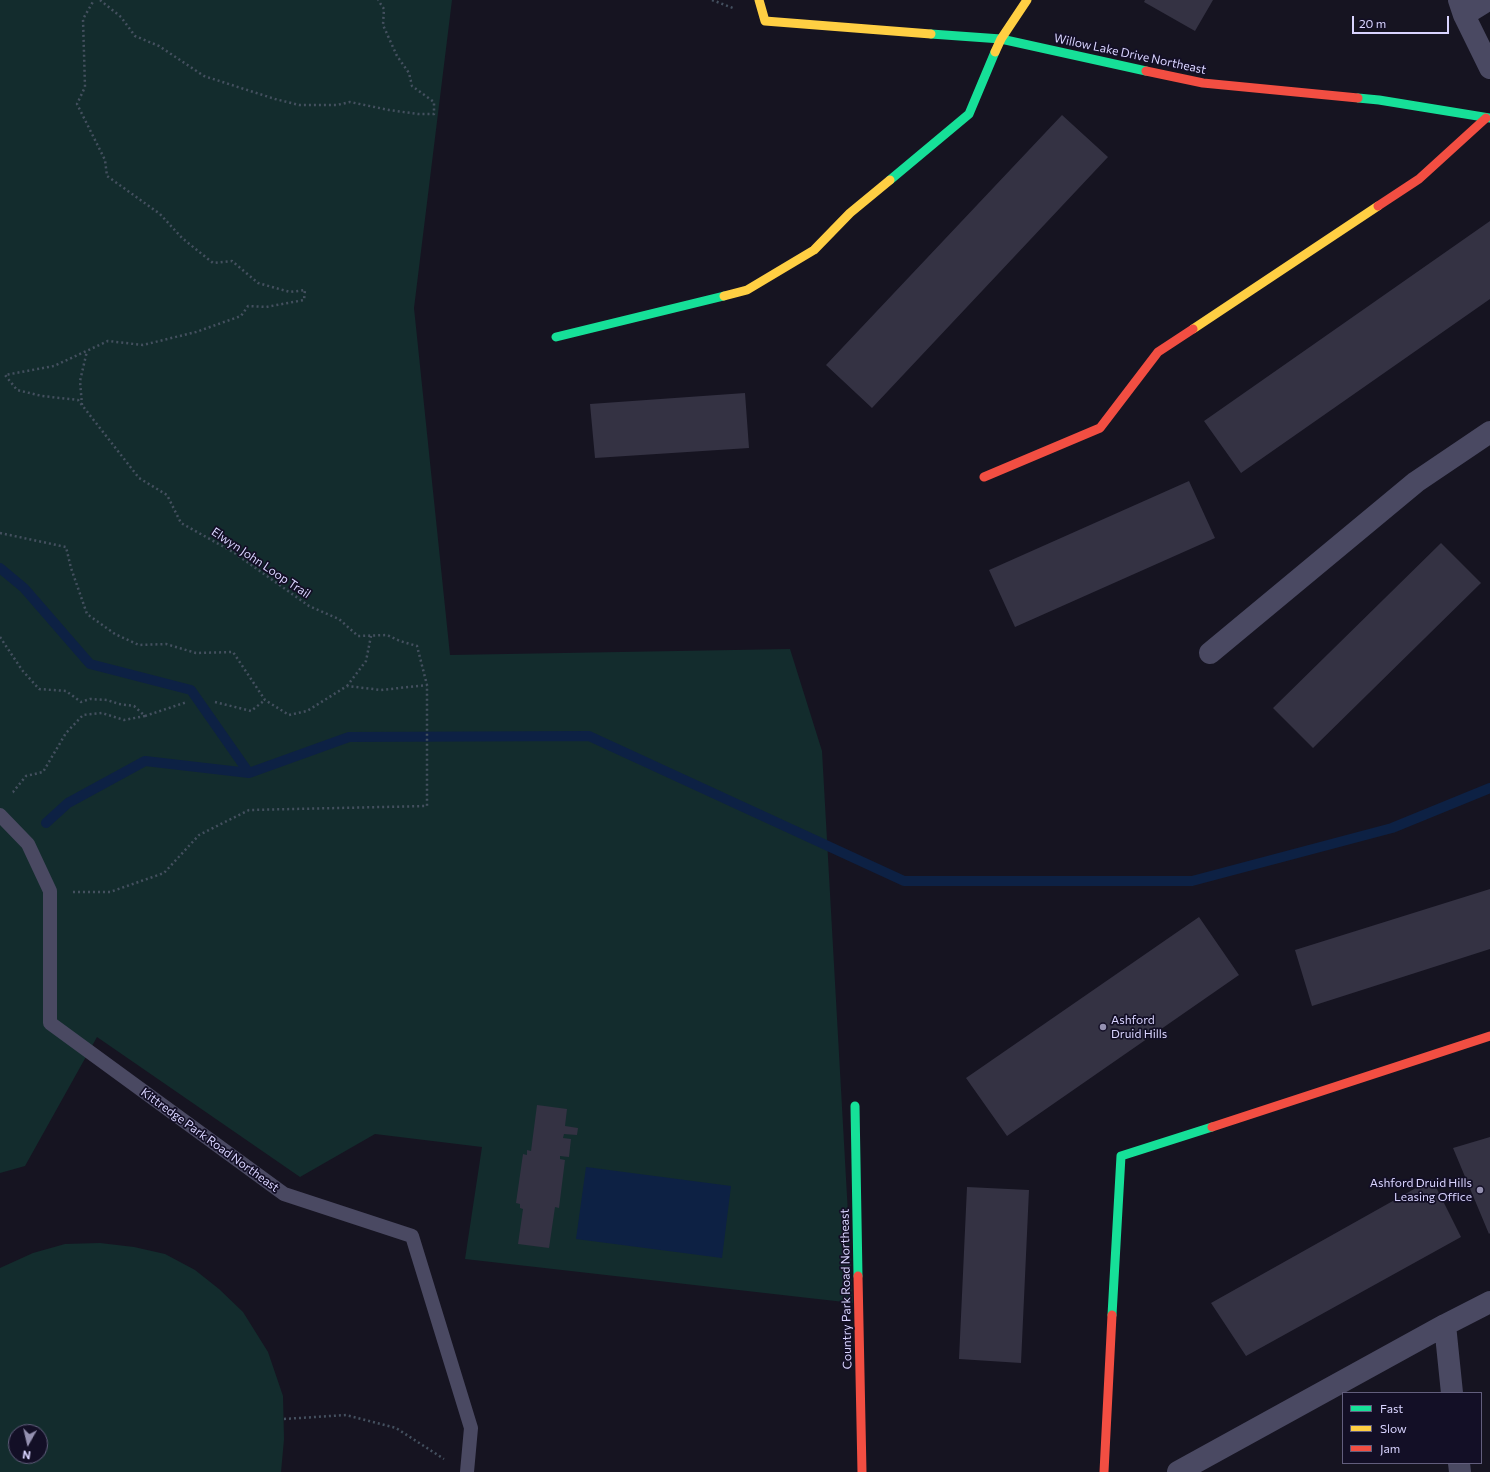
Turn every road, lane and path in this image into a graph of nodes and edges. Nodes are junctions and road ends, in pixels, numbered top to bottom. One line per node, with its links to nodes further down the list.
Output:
1 (94, 0): 12 (path)
2 (100, 0): 3 (path)
3 (378, 0)
4 (759, 0): 8 (street, Willow Lake Drive Northeast)
5 (1027, 0): 8 (street)
6 (1488, 0): 7 (street)
7 (1462, 7): 9 (street)
8 (1001, 39): 10 (street, Willow Lake Drive Northeast); 11 (street)
9 (1490, 68)
10 (1488, 118): 17 (street)
11 (556, 337)
12 (87, 351): 14 (path); 15 (path)
13 (0, 374): 14 (path)
14 (5, 376): 15 (path)
15 (82, 405): 19 (path, Elwyn John Loop Trail)
16 (1490, 432): 21 (street)
17 (984, 477)
18 (0, 533): 24 (path)
19 (371, 636): 22 (path, Elwyn John Loop Trail); 23 (path)
20 (0, 637): 27 (path)
21 (1210, 653)
22 (427, 684): 23 (path); 30 (path, Elwyn John Loop Trail)
23 (347, 686): 24 (path)
24 (266, 700): 26 (path)
25 (187, 702): 27 (path)
26 (215, 702)
27 (146, 716): 28 (path)
28 (7, 794)
29 (0, 815): 30 (lane, Kittredge Park Road Northeast)
30 (50, 891): 37 (lane, Kittredge Park Road Northeast)
31 (1490, 1036): 39 (street)
32 (855, 1106): 38 (street, Country Park Road Northeast)
33 (1490, 1302): 34 (street)
34 (1445, 1325): 35 (street); 40 (street)
35 (1452, 1392)
36 (284, 1419): 37 (path)
37 (467, 1471)
38 (862, 1472)
39 (1104, 1472)
40 (1178, 1472)

